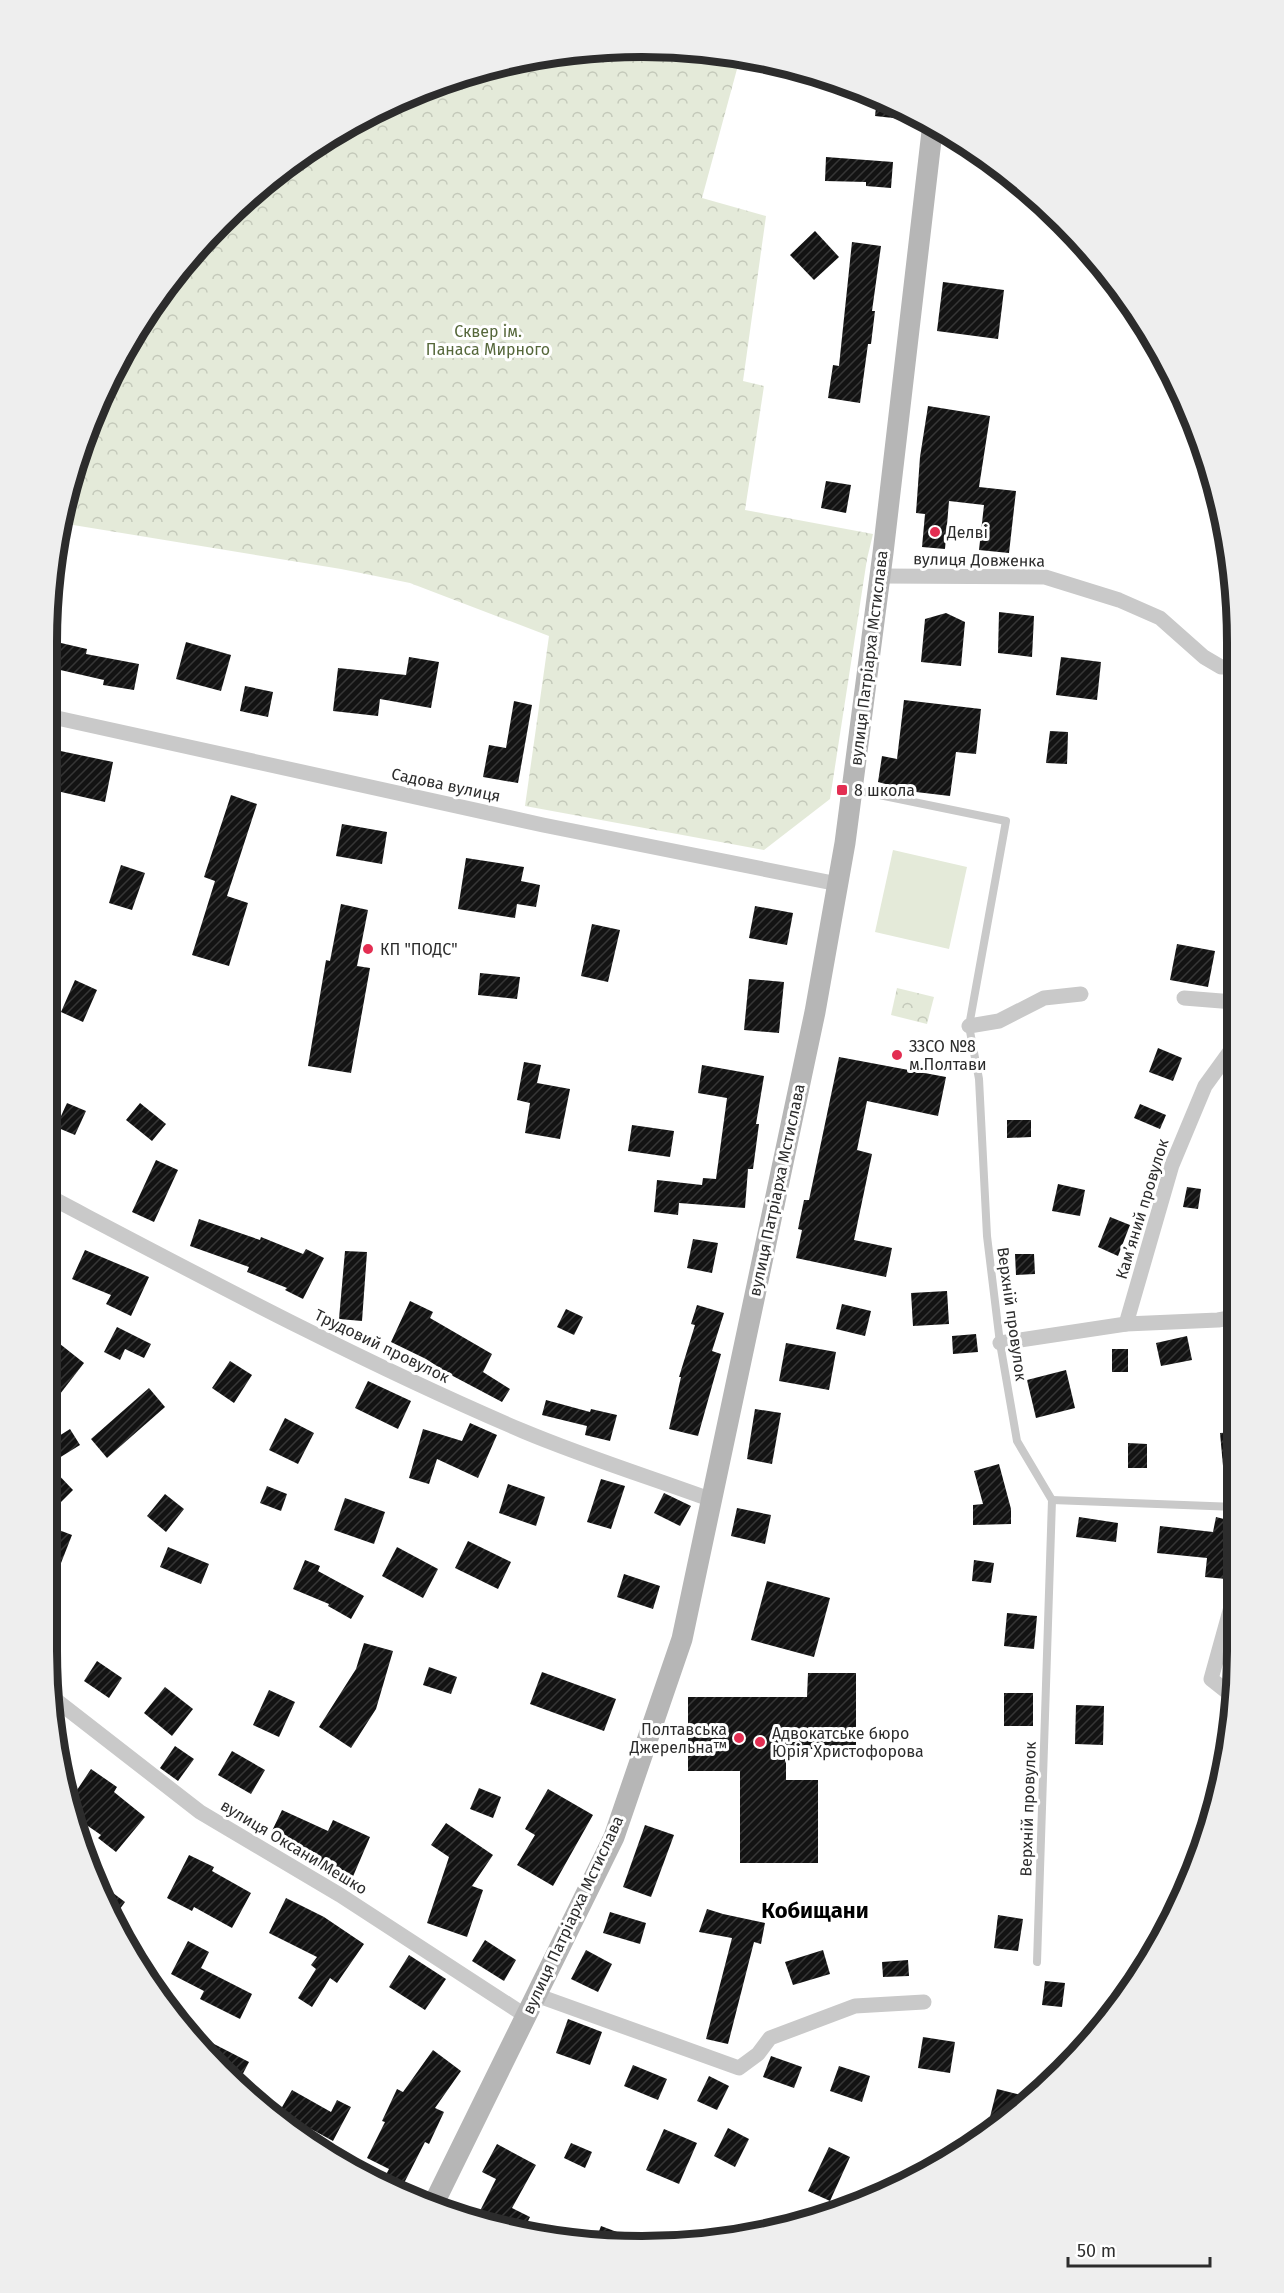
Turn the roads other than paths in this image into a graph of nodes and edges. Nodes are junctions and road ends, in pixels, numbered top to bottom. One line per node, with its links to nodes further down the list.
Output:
1 (932, 134): 2 (main road, вулиця Патріарха Мстислава)
2 (880, 576): 3 (street, вулиця Довженка); 5 (main road, вулиця Патріарха Мстислава)
3 (1227, 667)
4 (57, 718): 6 (street, Садова вулиця)
5 (853, 789): 6 (main road, вулиця Патріарха Мстислава); 10 (lane, Верхній провулок)
6 (838, 884): 16 (main road, вулиця Патріарха Мстислава)
7 (1081, 994): 10 (street)
8 (1184, 998): 9 (street)
9 (1227, 1001)
10 (969, 1026): 15 (lane, Верхній провулок)
11 (1227, 1056): 14 (street, Камʼяний провулок)
12 (57, 1201): 16 (street, Трудовий провулок)
13 (1227, 1318): 14 (street)
14 (1126, 1324): 15 (street)
15 (1000, 1343): 17 (lane, Верхній провулок)
16 (711, 1500): 23 (main road, вулиця Патріарха Мстислава)
17 (1052, 1500): 18 (lane); 22 (lane, Верхній провулок)
18 (1227, 1507)
19 (1227, 1621): 20 (street)
20 (1226, 1691)
21 (59, 1703): 25 (street, вулиця Оксани Мешко)
22 (1037, 1962)
23 (536, 1995): 24 (street); 25 (main road, вулиця Патріарха Мстислава)
24 (924, 2002)
25 (526, 2016): 26 (main road, вулиця Патріарха Мстислава)
26 (436, 2198)

